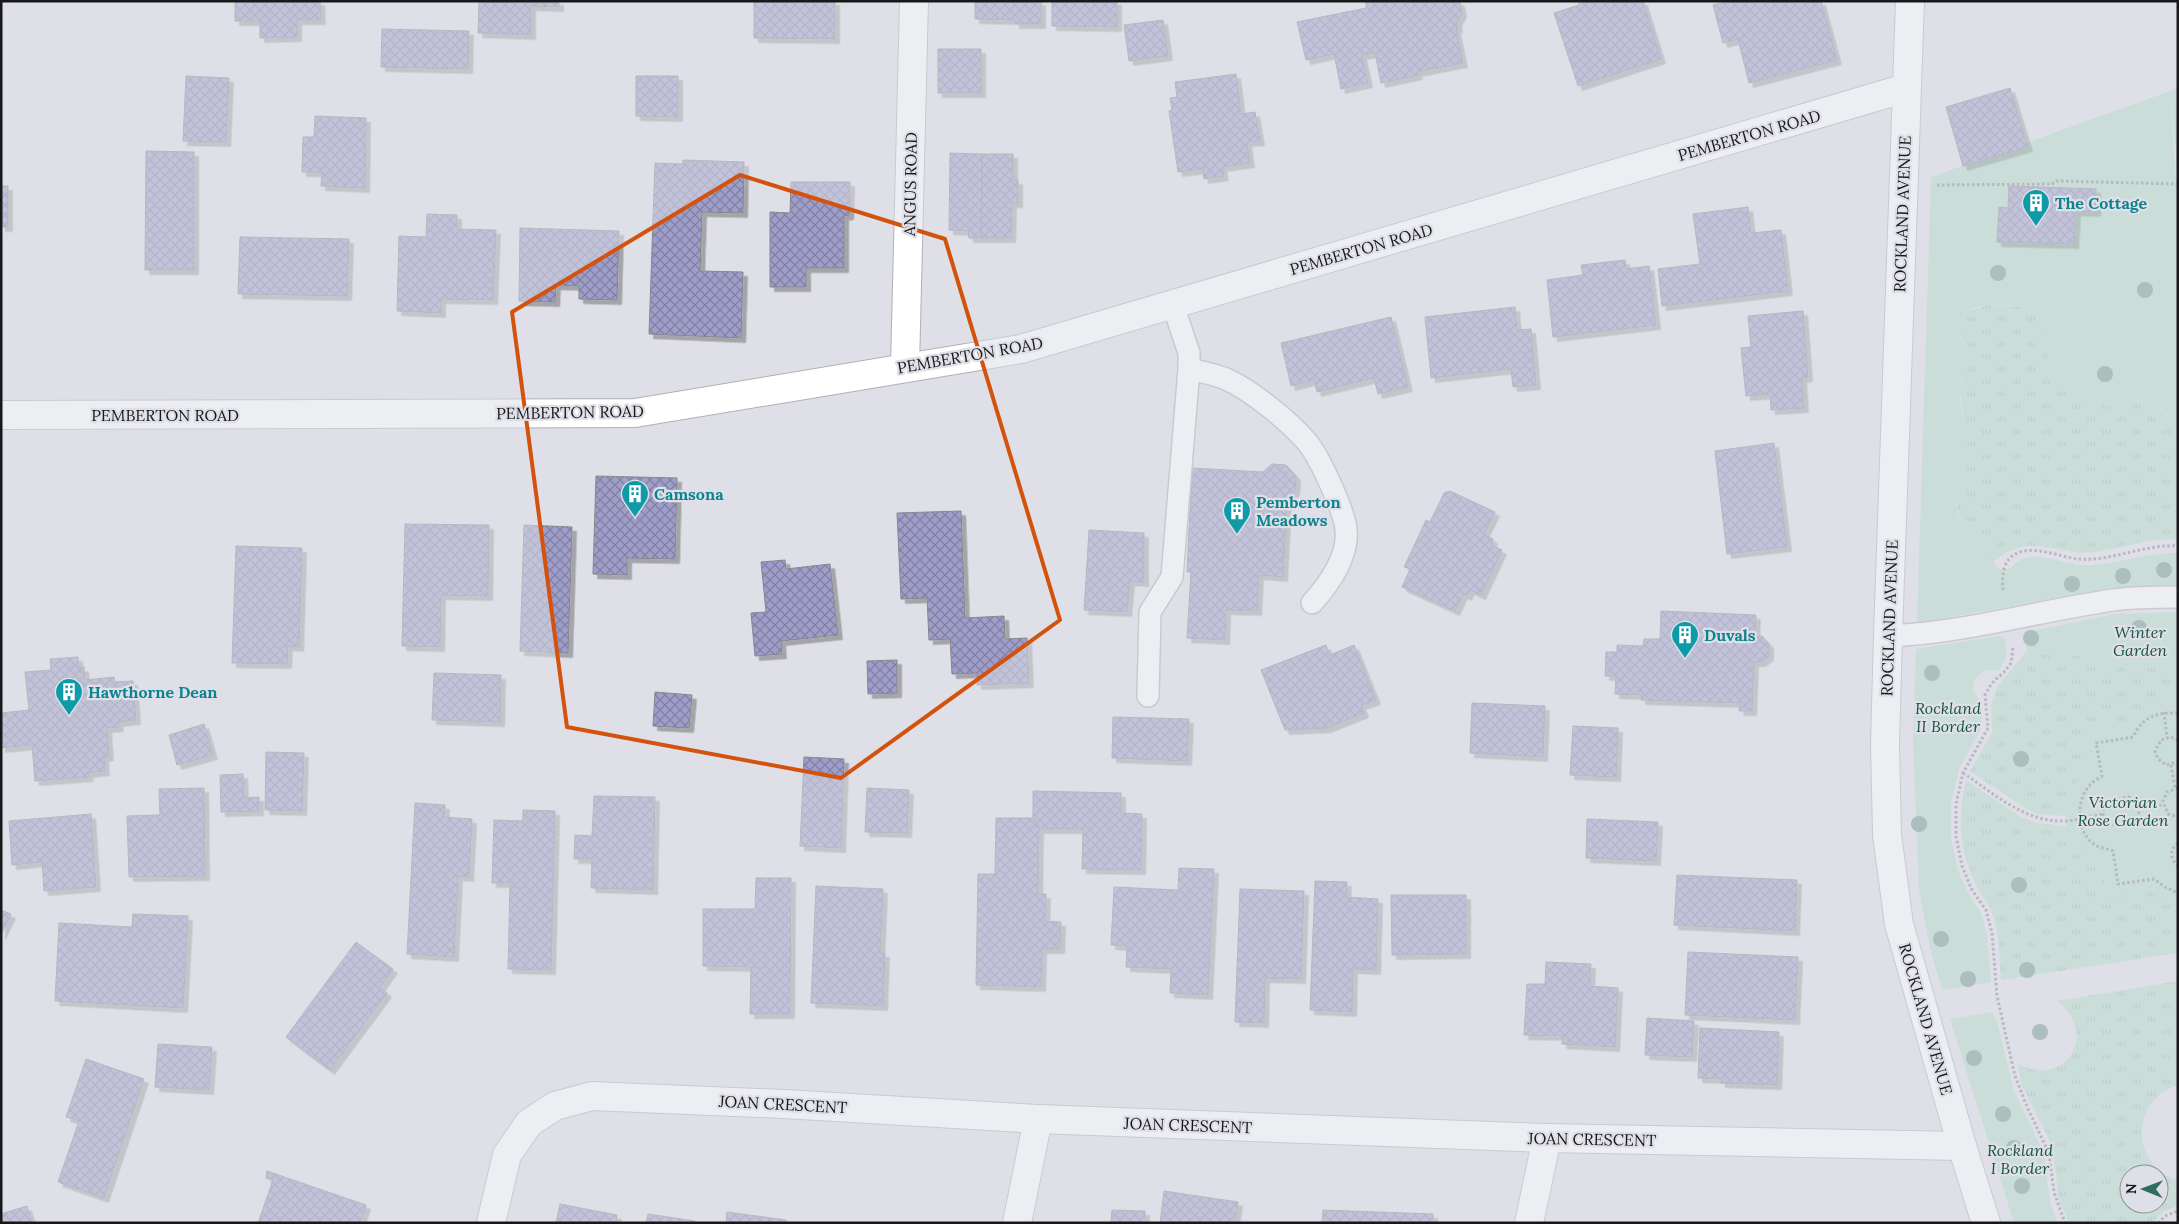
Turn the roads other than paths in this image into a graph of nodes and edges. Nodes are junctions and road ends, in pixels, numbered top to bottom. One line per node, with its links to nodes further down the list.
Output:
1 (914, 1): 5 (street, ANGUS ROAD)
2 (1910, 1): 3 (street, ROCKLAND AVENUE)
3 (1906, 88): 4 (street, PEMBERTON ROAD); 10 (street, ROCKLAND AVENUE)
4 (1172, 305): 5 (street, PEMBERTON ROAD); 6 (lane)
5 (906, 367): 7 (street, PEMBERTON ROAD)
6 (1190, 369): 9 (lane); 11 (lane)
7 (1, 415)
8 (2178, 597): 10 (lane)
9 (1312, 603)
10 (1888, 636): 14 (street, ROCKLAND AVENUE)
11 (1148, 696)
12 (1038, 1119): 13 (street, JOAN CRESCENT); 15 (street, JOAN CRESCENT); 16 (street)
13 (1547, 1138): 14 (street, JOAN CRESCENT); 17 (street)
14 (1962, 1146): 18 (street, ROCKLAND AVENUE)
15 (491, 1223)
16 (1017, 1223)
17 (1529, 1223)
18 (1986, 1223)

